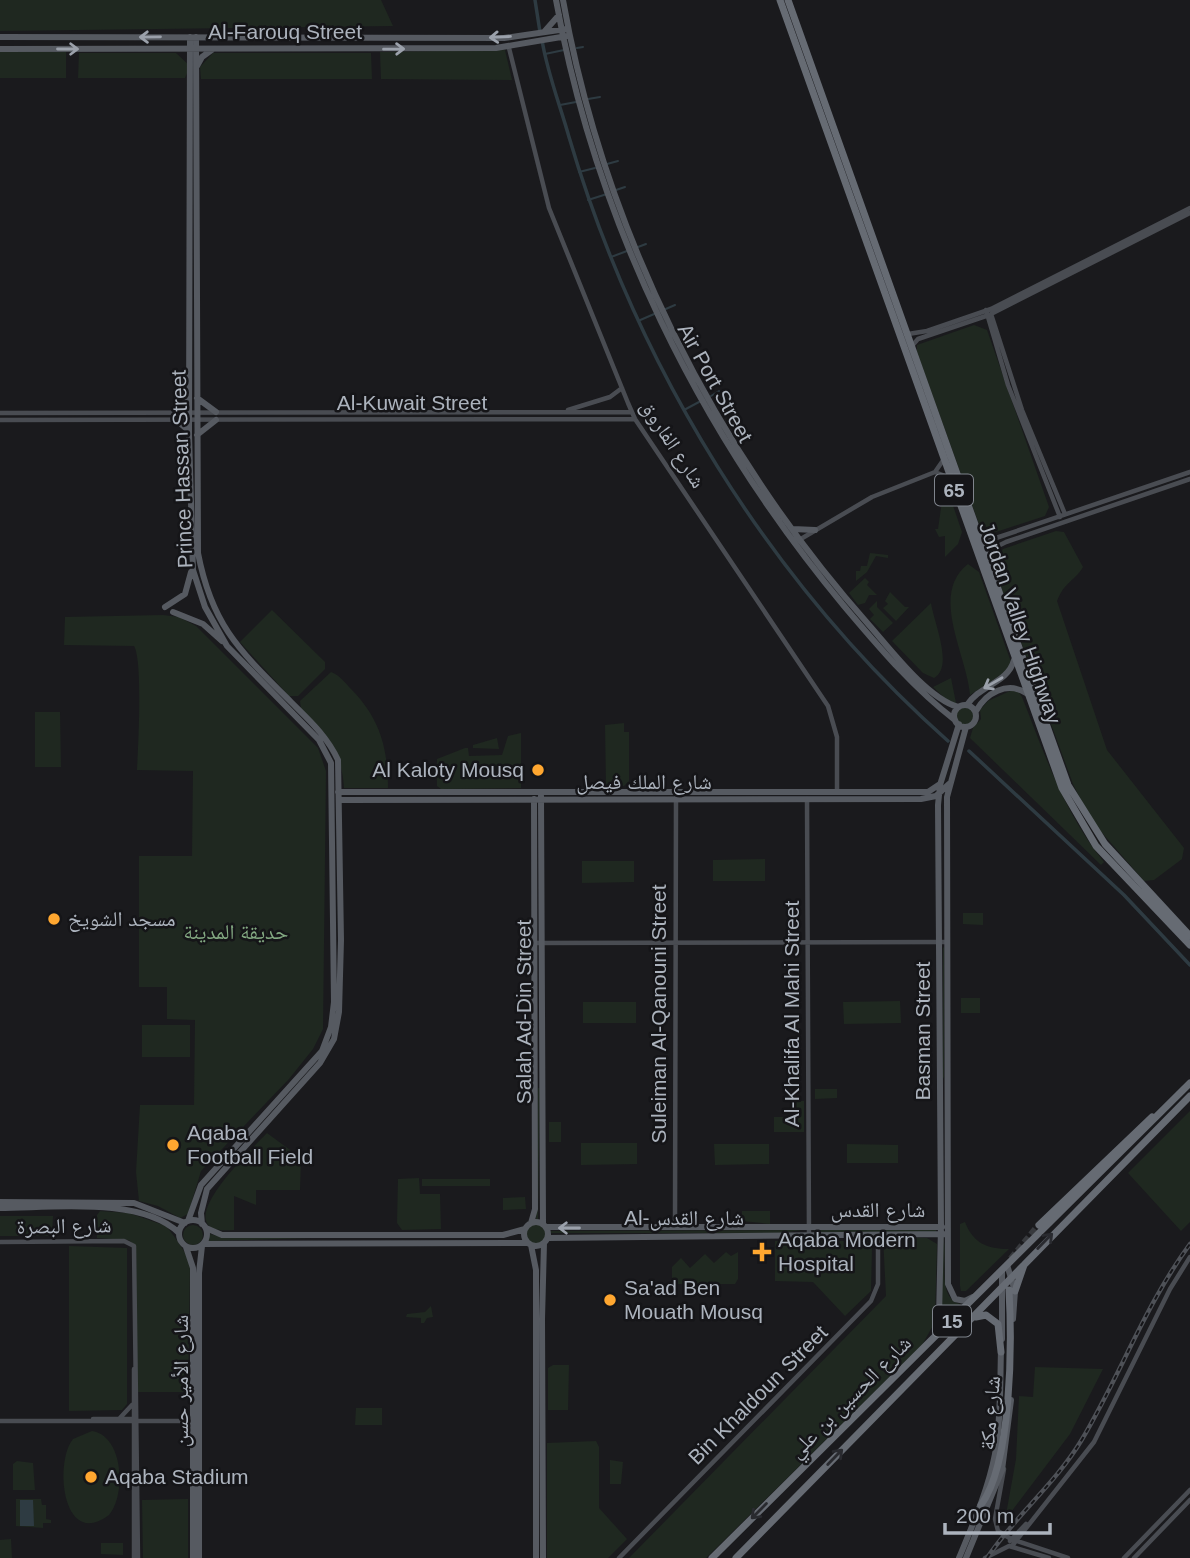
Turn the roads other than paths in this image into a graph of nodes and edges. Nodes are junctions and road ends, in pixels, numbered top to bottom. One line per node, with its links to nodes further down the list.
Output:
1 (556, 0): 5 (main road, Air Port Street)
2 (563, 0): 7 (main road, Air Port Street)
3 (780, 0): 26 (highway, Jordan Valley Highway / 65)
4 (788, 0): 24 (highway, Jordan Valley Highway / 65)
5 (559, 15): 6 (main road); 7 (main road, Air Port Street)
6 (543, 33): 7 (main road, Al-Farouq Street); 9 (main road, Al-Farouq Street, one-way to 9)
7 (566, 33): 10 (main road, Al-Farouq Street); 12 (main road, Air Port Street); 52 (main road, Air Port Street)
8 (0, 37): 9 (main road, Al-Farouq Street, one-way to 8)
9 (193, 37): 15 (main road, Prince Hassan Street)
10 (547, 41): 11 (main road, Al-Farouq Street); 12 (main road)
11 (509, 48): 16 (main road, Al-Farouq Street, one-way to 11); 27 (street, شارع الفاروق)
12 (566, 48): 56 (main road, Air Port Street)
13 (0, 49): 14 (main road, Al-Farouq Street, one-way to 14)
14 (177, 49): 15 (main road, Al-Farouq Street); 17 (main road)
15 (193, 49): 16 (main road, Al-Farouq Street); 17 (main road, Prince Hassan Street)
16 (212, 49): 17 (main road)
17 (193, 67): 28 (main road, Prince Hassan Street)
18 (1190, 208): 21 (street)
19 (1190, 214): 20 (street)
20 (999, 310): 21 (street); 23 (street)
21 (989, 312): 22 (street); 23 (street); 24 (street)
22 (975, 320): 23 (street); 25 (street)
23 (992, 325): 47 (street); 48 (street)
24 (906, 334): 25 (highway, Jordan Valley Highway / 65)
25 (911, 347): 26 (highway, Jordan Valley Highway / 65)
26 (915, 367): 42 (highway, Jordan Valley Highway / 65); 54 (highway, Jordan Valley Highway / 65)
27 (622, 388): 30 (street); 31 (street, شارع الفاروق)
28 (193, 397): 34 (main road); 35 (main road, Prince Hassan Street); 36 (main road)
29 (377, 412): 30 (street, Al-Kuwait Street); 36 (street, Al-Kuwait Street); 37 (street)
30 (559, 412): 31 (street, Al-Kuwait Street)
31 (632, 412): 38 (street, شارع الفاروق)
32 (0, 413): 33 (street)
33 (19, 413): 34 (street); 40 (street)
34 (176, 416): 35 (street, Al-Kuwait Street); 40 (street); 41 (main road)
35 (193, 416): 36 (street, Al-Kuwait Street); 41 (main road, Prince Hassan Street)
36 (216, 416): 37 (street, Al-Kuwait Street); 41 (main road)
37 (377, 419): 38 (street, Al-Kuwait Street)
38 (635, 419): 75 (street, شارع الفاروق)
39 (0, 420): 40 (street)
40 (19, 420)
41 (193, 434): 61 (main road, Prince Hassan Street); 72 (main road, Prince Hassan Street)
42 (944, 459): 43 (street); 45 (highway, Jordan Valley Highway / 65)
43 (935, 472): 45 (street); 53 (street)
44 (1190, 472): 49 (street)
45 (950, 478): 58 (highway, Jordan Valley Highway / 65)
46 (1190, 479): 57 (street)
47 (1055, 505): 50 (street); 51 (street)
48 (1062, 506): 49 (street); 50 (street)
49 (1076, 511): 50 (street)
50 (1063, 515): 51 (street)
51 (1048, 521): 55 (street)
52 (792, 529): 53 (main road); 56 (main road, Air Port Street)
53 (815, 530): 56 (street); 59 (main road)
54 (976, 530): 55 (street); 58 (highway, Jordan Valley Highway / 65)
55 (991, 539): 57 (street)
56 (797, 541): 59 (main road, Air Port Street); 70 (main road, Air Port Street)
57 (996, 547): 60 (street)
58 (979, 549): 60 (highway, Jordan Valley Highway / 65); 65 (highway, Jordan Valley Highway / 65)
59 (809, 551): 68 (main road, Air Port Street)
60 (989, 564): 74 (highway, Jordan Valley Highway / 65)
61 (192, 567): 62 (main road); 64 (main road, Prince Hassan Street)
62 (164, 607)
63 (173, 612): 64 (main road)
64 (227, 646): 77 (main road, Prince Hassan Street)
65 (1014, 660): 66 (highway, Jordan Valley Highway / 65); 67 (main road, one-way to 67)
66 (1026, 693): 69 (main road); 74 (highway, Jordan Valley Highway / 65)
67 (967, 705): 68 (main road); 69 (main road)
68 (958, 707): 70 (main road)
69 (976, 711): 71 (main road)
70 (957, 722): 71 (main road); 73 (main road, Basman Street)
71 (967, 727): 73 (main road, Basman Street)
72 (339, 778): 77 (main road, Prince Hassan Street); 78 (main road)
73 (945, 783): 76 (main road, شارع الملك فيصل); 82 (main road, شارع الملك فيصل); 89 (main road, Basman Street)
74 (1065, 787): 86 (highway, Jordan Valley Highway / 65); 91 (highway, Jordan Valley Highway / 65)
75 (838, 792): 81 (main road, شارع الملك فيصل); 82 (main road, شارع الملك فيصل)
76 (939, 794): 82 (main road, شارع الملك فيصل); 89 (main road, Basman Street)
77 (336, 796): 78 (main road, شارع الملك فيصل); 85 (main road, Prince Hassan Street); 98 (main road, Prince Hassan Street)
78 (356, 796): 79 (main road, شارع الملك فيصل); 83 (main road, شارع الملك فيصل); 85 (main road)
79 (538, 796): 80 (main road, شارع الملك فيصل); 83 (main road, شارع الملك فيصل); 84 (main road, Salah Ad-Din Street); 90 (main road, Salah Ad-Din Street)
80 (676, 796): 81 (main road, شارع الملك فيصل); 87 (street, Suleiman Al-Qanouni Street)
81 (807, 796): 82 (main road, شارع الملك فيصل); 88 (street, Al-Khalifa Al Mahi Street)
82 (921, 796)
83 (517, 800): 84 (main road)
84 (534, 814): 90 (main road, Salah Ad-Din Street)
85 (340, 818): 101 (main road, Prince Hassan Street)
86 (1190, 936)
87 (675, 942): 88 (street); 90 (street); 104 (street, Suleiman Al-Qanouni Street)
88 (807, 942): 89 (street); 107 (street, Al-Khalifa Al Mahi Street)
89 (944, 942): 97 (main road, Basman Street); 106 (main road, Basman Street)
90 (538, 943): 99 (main road, Salah Ad-Din Street); 102 (main road, Salah Ad-Din Street)
91 (1190, 945)
92 (1190, 1083): 94 (highway, شارع الحسين بن علي / 15)
93 (1190, 1096): 120 (highway, شارع الحسين بن علي / 15, one-way to 93)
94 (1162, 1112): 100 (highway); 121 (highway, شارع الحسين بن علي / 15)
95 (10, 1204): 96 (main road); 98 (main road); 108 (main road)
96 (0, 1209)
97 (941, 1219): 103 (main road); 106 (main road, Basman Street)
98 (187, 1222): 101 (main road); 108 (main road)
99 (531, 1223): 102 (main road, Al-شارع القدس); 105 (main road)
100 (1039, 1224)
101 (204, 1226): 111 (main road); 116 (main road)
102 (544, 1226): 104 (main road, Al-شارع القدس, one-way to 102); 113 (main road, Salah Ad-Din Street)
103 (931, 1227): 106 (main road, شارع القدس); 107 (main road, شارع القدس)
104 (675, 1228): 107 (main road, Al-شارع القدس)
105 (525, 1229): 112 (main road); 115 (main road)
106 (944, 1231): 110 (main road, Al-شارع القدس); 118 (main road, Basman Street); 124 (main road, Basman Street)
107 (809, 1232): 109 (main road, Al-شارع القدس); 113 (main road, Al-شارع القدس)
108 (179, 1233): 117 (main road)
109 (878, 1235): 110 (main road, Al-شارع القدس); 152 (street, Bin Khaldoun Street)
110 (925, 1235): 118 (main road)
111 (316, 1238): 112 (main road); 116 (main road)
112 (435, 1238): 115 (main road)
113 (546, 1240): 115 (main road, Al-شارع القدس); 125 (main road)
114 (0, 1242): 128 (street, شارع البصرة)
115 (529, 1244): 125 (main road)
116 (203, 1245): 117 (main road); 130 (main road, شارع الأمير حسن)
117 (187, 1247): 130 (main road, شارع الأمير حسن)
118 (941, 1248): 127 (main road, Basman Street)
119 (1190, 1257): 145 (street)
120 (1027, 1259): 122 (highway, شارع الحسين بن علي / 15); 123 (highway)
121 (1004, 1268): 122 (main road, شارع مكة); 123 (main road, شارع مكة); 124 (highway, شارع الحسين بن علي / 15)
122 (1012, 1275): 123 (highway, شارع الحسين بن علي / 15); 123 (main road, شارع مكة)
123 (1009, 1288): 126 (highway, شارع الحسين بن علي / 15); 129 (main road, شارع مكة); 137 (main road, شارع مكة); 142 (highway)
124 (978, 1295): 127 (highway, شارع الحسين بن علي / 15)
125 (539, 1311): 143 (main road)
126 (966, 1323): 129 (highway); 140 (highway, شارع الحسين بن علي / 15, one-way to 126)
127 (934, 1339): 138 (highway, شارع الحسين بن علي / 15)
128 (136, 1351): 131 (street); 134 (street)
129 (1001, 1352): 142 (main road, شارع مكة)
130 (196, 1379): 135 (main road, شارع الأمير حسن); 144 (main road, شارع الأمير حسن)
131 (134, 1401): 133 (street); 134 (street)
132 (0, 1421): 133 (street)
133 (118, 1421): 134 (street); 136 (street)
134 (136, 1421): 135 (street); 136 (street); 147 (street)
135 (193, 1421): 144 (main road, شارع الأمير حسن)
136 (134, 1434): 147 (street)
137 (1004, 1460): 145 (street); 156 (main road, شارع مكة)
138 (789, 1482): 140 (highway); 153 (highway, شارع الحسين بن علي / 15, one-way to 153)
139 (1190, 1490): 160 (street)
140 (801, 1493): 154 (highway, شارع الحسين بن علي / 15)
141 (1190, 1500): 161 (street)
142 (981, 1504): 155 (main road, شارع مكة)
143 (540, 1506): 150 (main road); 151 (main road)
144 (196, 1520): 148 (main road, شارع الأمير حسن); 149 (main road, شارع الأمير حسن)
145 (1014, 1540): 146 (street); 159 (street)
146 (1009, 1546): 157 (street); 158 (street)
147 (136, 1558)
148 (193, 1558)
149 (199, 1558)
150 (536, 1558)
151 (544, 1558)
152 (619, 1558)
153 (712, 1558)
154 (736, 1558)
155 (958, 1558)
156 (966, 1558)
157 (985, 1558)
158 (1049, 1558)
159 (1068, 1558)
160 (1124, 1558)
161 (1134, 1558)

